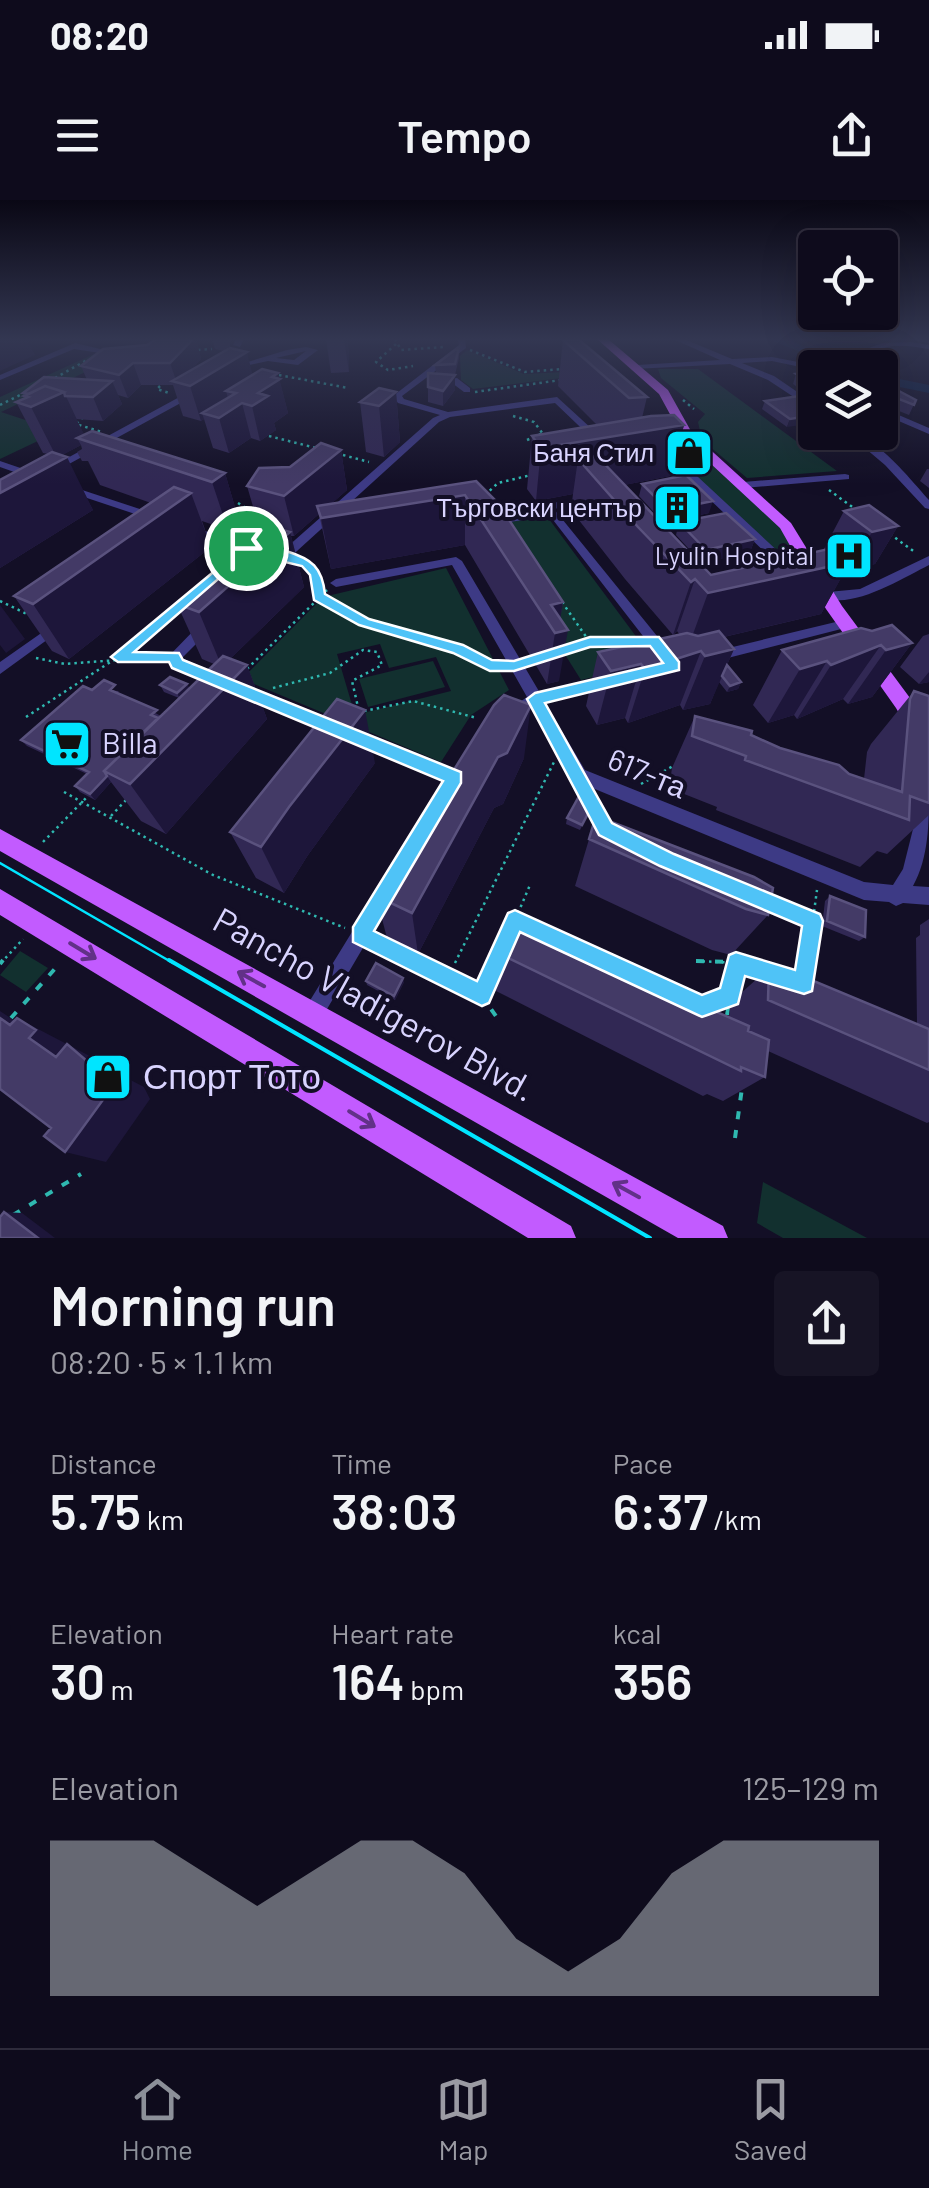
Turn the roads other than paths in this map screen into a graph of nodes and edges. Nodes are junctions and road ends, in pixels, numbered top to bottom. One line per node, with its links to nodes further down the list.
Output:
1 (202, 387): 15 (street)
2 (407, 387): 6 (street)
3 (464, 387): 5 (street)
4 (659, 387): 7 (main road)
5 (467, 390)
6 (447, 413): 11 (street); 28 (street)
7 (675, 415): 17 (street); 19 (main road)
8 (898, 419): 9 (street)
9 (929, 432)
10 (872, 450): 22 (street)
11 (611, 452)
12 (0, 464): 13 (street)
13 (15, 469): 14 (street); 15 (street)
14 (0, 477)
15 (38, 477): 27 (street)
16 (846, 477): 19 (street)
17 (694, 479): 18 (street); 23 (street)
18 (670, 484)
19 (743, 484): 32 (main road)
20 (607, 496): 21 (street)
21 (548, 506)
22 (929, 506)
23 (732, 516): 24 (street); 35 (street)
24 (708, 521)
25 (248, 524): 27 (street)
26 (470, 525): 38 (street)
27 (226, 542): 28 (street)
28 (283, 557): 30 (street)
29 (928, 561): 32 (street)
30 (266, 572)
31 (336, 584): 40 (street, 617-та)
32 (828, 596): 35 (main road)
33 (222, 612): 43 (street)
34 (75, 613): 37 (street)
35 (844, 624): 36 (street); 42 (main road)
36 (692, 662)
37 (0, 668)
38 (665, 668)
39 (621, 678): 40 (street)
40 (535, 699): 41 (street); 48 (street, 617-та)
41 (504, 711)
42 (928, 744)
43 (445, 793)
44 (929, 797): 48 (street)
45 (0, 839): 50 (main road, Pancho Vladigerov Blvd., one-way to 45)
46 (398, 872): 50 (street)
47 (929, 896): 48 (street, 617-та)
48 (896, 897)
49 (0, 901): 51 (main road, one-way to 51)
50 (313, 1014): 52 (main road, Pancho Vladigerov Blvd., one-way to 50)
51 (559, 1238)
52 (711, 1238)

